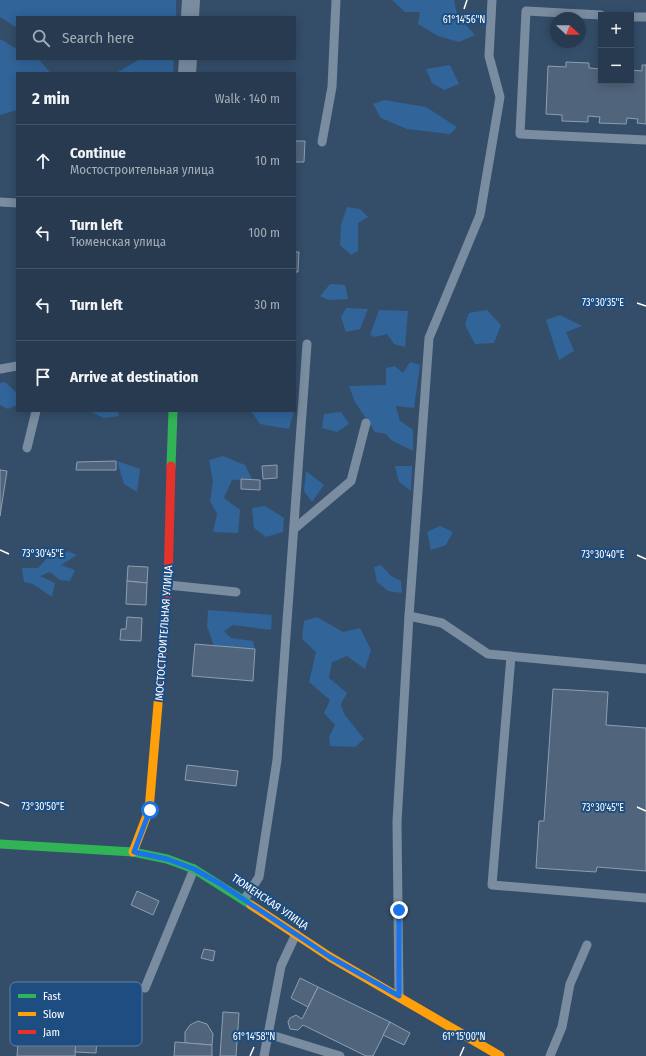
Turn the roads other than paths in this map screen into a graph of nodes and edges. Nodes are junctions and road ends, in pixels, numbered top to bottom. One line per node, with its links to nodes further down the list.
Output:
1 (191, 0): 5 (street)
2 (336, 0): 11 (lane)
3 (492, 0): 24 (lane)
4 (598, 15): 10 (lane)
5 (190, 16)
6 (634, 17): 7 (lane)
7 (646, 17)
8 (188, 60): 9 (street)
9 (187, 72)
10 (646, 140)
11 (322, 142)
12 (0, 202): 13 (lane)
13 (16, 203)
14 (307, 344): 21 (lane)
15 (16, 366): 16 (lane)
16 (0, 369)
17 (36, 412): 20 (lane)
18 (173, 412): 22 (street, МОСТОСТРОИТЕЛЬНАЯ УЛИЦА)
19 (366, 423): 21 (lane)
20 (27, 448)
21 (294, 528): 31 (lane)
22 (168, 585): 23 (lane); 28 (street, МОСТОСТРОИТЕЛЬНАЯ УЛИЦА)
23 (236, 592)
24 (409, 616): 25 (lane); 35 (lane)
25 (511, 656): 26 (lane); 30 (lane)
26 (646, 669)
27 (0, 844): 28 (street, ТЮМЕНСКАЯ УЛИЦА)
28 (134, 852): 29 (street, ТЮМЕНСКАЯ УЛИЦА)
29 (194, 869): 31 (street, ТЮМЕНСКАЯ УЛИЦА); 34 (lane)
30 (646, 898)
31 (244, 900): 32 (street, ТЮМЕНСКАЯ УЛИЦА)
32 (296, 934): 35 (street, ТЮМЕНСКАЯ УЛИЦА); 36 (lane)
33 (587, 945): 40 (lane)
34 (145, 988)
35 (399, 996): 39 (street, ТЮМЕНСКАЯ УЛИЦА)
36 (268, 1034): 37 (lane); 38 (lane)
37 (264, 1056)
38 (340, 1056)
39 (500, 1056)
40 (550, 1056)

